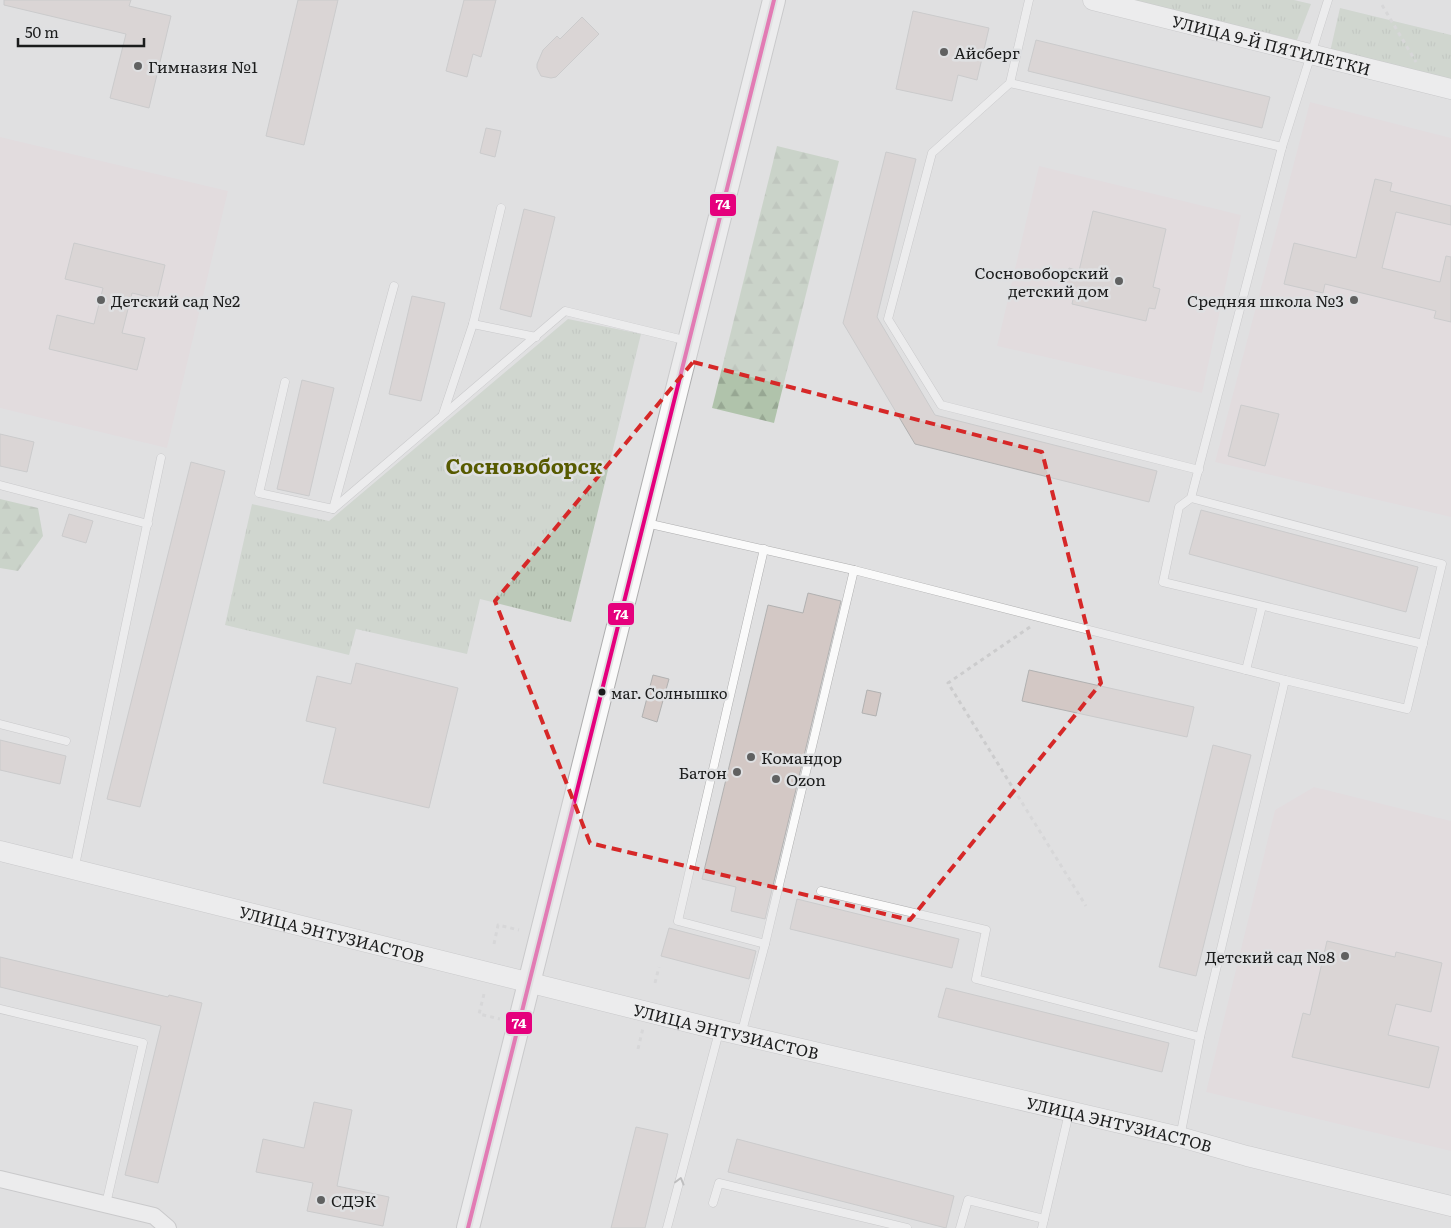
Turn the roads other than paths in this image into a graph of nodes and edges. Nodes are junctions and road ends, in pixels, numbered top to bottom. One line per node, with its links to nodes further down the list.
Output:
1 (774, 0): 13 (main road)
2 (1029, 0): 6 (lane)
3 (1093, 0): 5 (street, УЛИЦА 9-Й ПЯТИЛЕТКИ)
4 (1328, 0): 5 (lane)
5 (1312, 54): 7 (street, УЛИЦА 9-Й ПЯТИЛЕТКИ); 8 (lane)
6 (1010, 83): 8 (lane); 17 (lane)
7 (1451, 89)
8 (1282, 147): 17 (lane)
9 (501, 208): 11 (lane)
10 (394, 286): 20 (lane)
11 (473, 324): 12 (lane); 15 (lane)
12 (536, 337): 13 (lane); 15 (lane)
13 (689, 342): 21 (main road)
14 (285, 382): 20 (lane)
15 (443, 414): 20 (lane)
16 (161, 458): 22 (lane)
17 (1199, 470): 19 (lane)
18 (0, 485): 22 (lane)
19 (1191, 498): 25 (lane); 26 (lane)
20 (333, 509)
21 (644, 523): 23 (lane); 35 (main road)
22 (148, 524): 32 (lane)
23 (764, 549): 24 (lane); 34 (lane)
24 (854, 570): 27 (lane); 34 (lane)
25 (1262, 606): 26 (lane); 27 (lane)
26 (1423, 644): 28 (lane)
27 (1246, 670): 28 (lane)
28 (1285, 680): 39 (lane)
29 (0, 724): 30 (lane)
30 (66, 741)
31 (0, 851): 32 (street, УЛИЦА ЭНТУЗИАСТОВ)
32 (74, 870): 35 (street, УЛИЦА ЭНТУЗИАСТОВ)
33 (821, 891): 39 (lane)
34 (765, 944): 38 (lane)
35 (529, 982): 37 (street, УЛИЦА ЭНТУЗИАСТОВ); 48 (main road)
36 (0, 1009): 44 (lane)
37 (720, 1030): 38 (street, УЛИЦА ЭНТУЗИАСТОВ); 49 (lane, one-way to 37)
38 (741, 1035): 40 (street, УЛИЦА ЭНТУЗИАСТОВ)
39 (1200, 1036): 41 (lane)
40 (1070, 1111): 41 (street, УЛИЦА ЭНТУЗИАСТОВ); 46 (lane)
41 (1180, 1136): 45 (street, УЛИЦА ЭНТУЗИАСТОВ)
42 (0, 1179): 44 (street)
43 (712, 1203): 50 (lane)
44 (106, 1204): 47 (street)
45 (1451, 1206)
46 (1044, 1219): 51 (lane); 52 (lane)
47 (168, 1228)
48 (468, 1228)
49 (667, 1228)
50 (907, 1228)
51 (960, 1228)
52 (1042, 1228)

